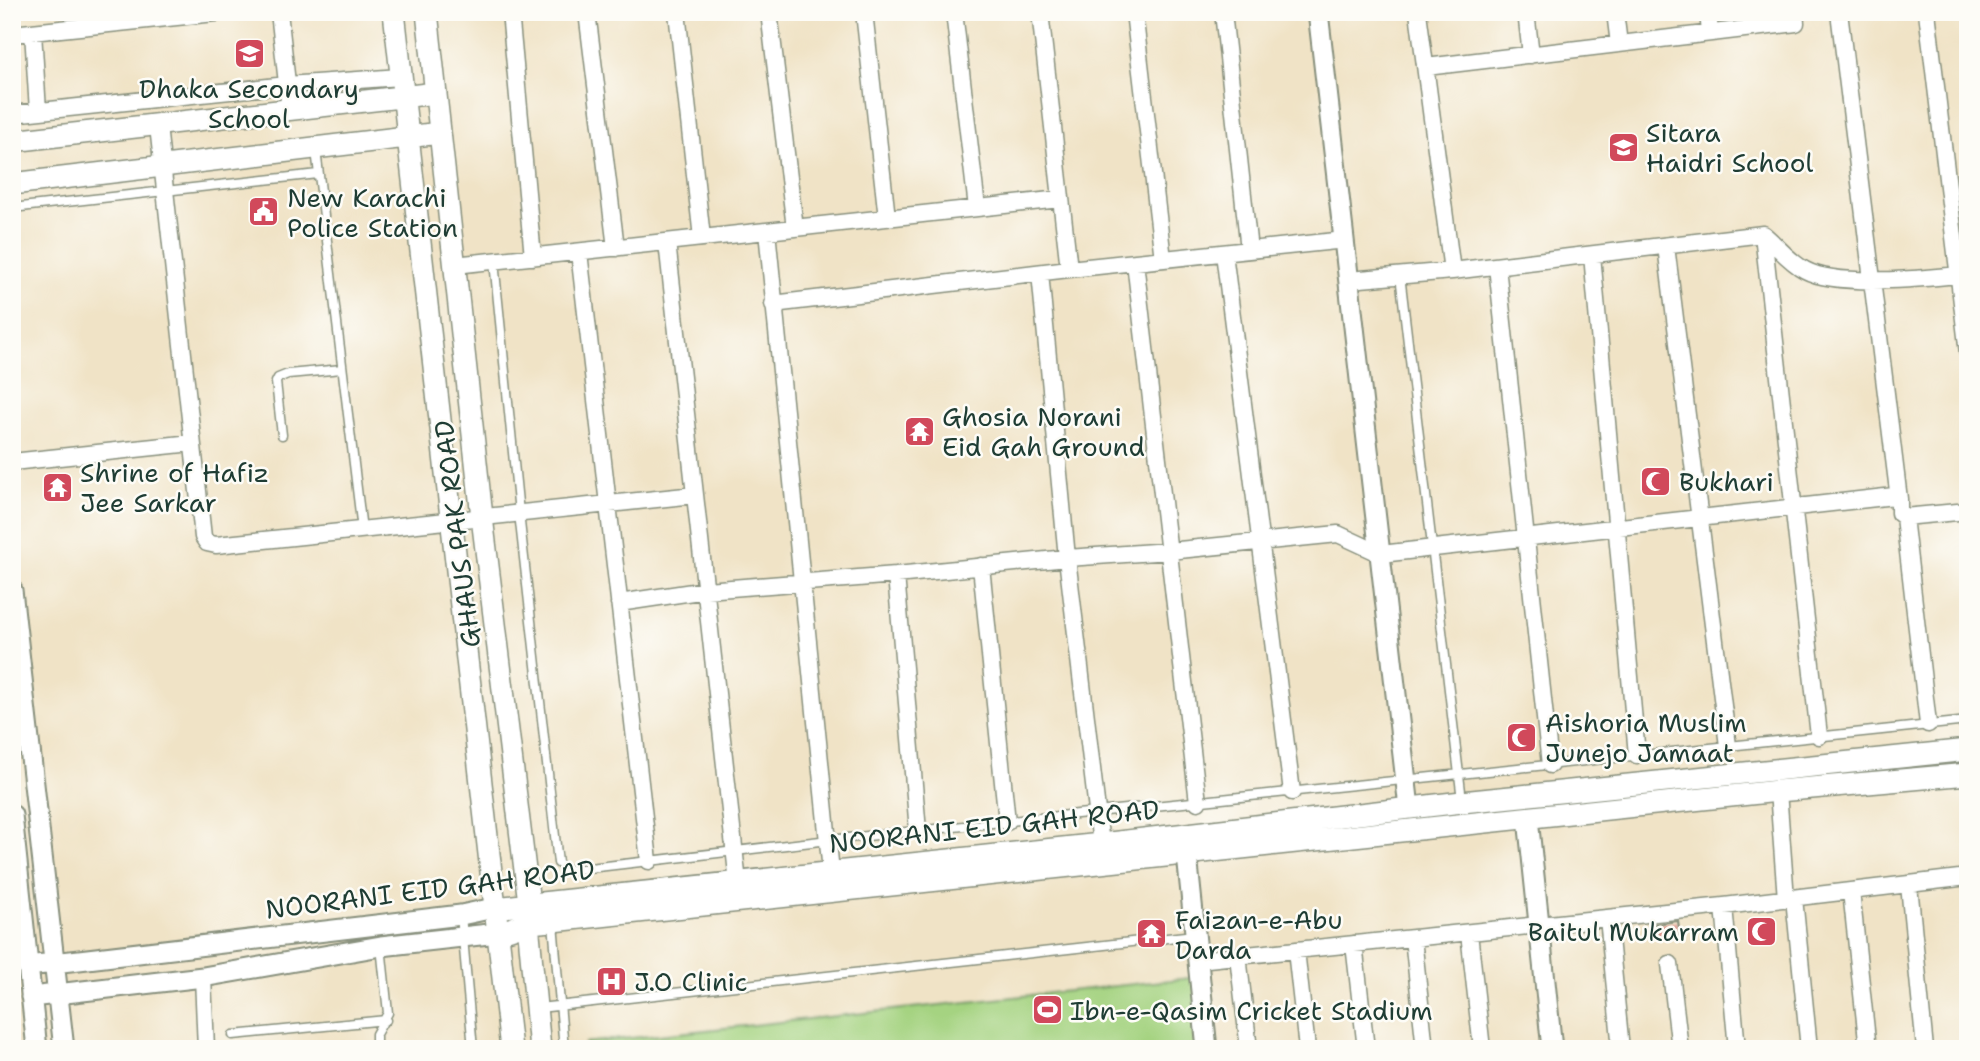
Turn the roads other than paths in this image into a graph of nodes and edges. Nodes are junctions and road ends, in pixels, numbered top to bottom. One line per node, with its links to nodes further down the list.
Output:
1 (225, 12): 22 (street)
2 (279, 12): 29 (street)
3 (394, 12): 30 (main road)
4 (427, 12): 31 (main road, GHAUS PAK ROAD)
5 (510, 12): 60 (street)
6 (587, 12): 55 (street)
7 (677, 12): 51 (street)
8 (769, 12): 48 (street)
9 (864, 12): 47 (street)
10 (954, 12): 46 (street)
11 (1040, 12): 44 (street)
12 (1134, 12): 61 (street)
13 (1223, 12): 56 (street)
14 (1318, 12): 52 (street)
15 (1418, 12): 28 (street)
16 (1526, 12): 27 (street)
17 (1615, 12): 26 (street)
18 (1708, 12): 24 (street)
19 (1795, 12): 24 (street)
20 (1839, 12): 71 (street)
21 (1927, 12): 69 (street)
22 (98, 19): 23 (street)
23 (33, 32): 25 (street); 33 (street)
24 (1710, 33): 26 (street)
25 (12, 34)
26 (1619, 44): 27 (street)
27 (1531, 55): 28 (street)
28 (1426, 67): 67 (street)
29 (287, 85): 30 (street); 32 (street); 33 (street)
30 (401, 87): 31 (main road); 32 (main road); 37 (main road)
31 (436, 93): 36 (main road, GHAUS PAK ROAD)
32 (290, 110): 35 (main road)
33 (38, 111): 34 (street)
34 (12, 114)
35 (158, 126): 38 (main road); 40 (street)
36 (440, 133): 37 (main road); 64 (main road, GHAUS PAK ROAD)
37 (407, 136): 39 (main road); 88 (main road)
38 (12, 141)
39 (315, 148): 40 (main road); 41 (lane)
40 (162, 166): 42 (main road); 43 (street)
41 (318, 174): 43 (lane); 75 (lane)
42 (12, 184)
43 (164, 191): 45 (lane); 77 (street)
44 (1060, 199): 46 (street); 66 (street)
45 (12, 208)
46 (978, 208): 47 (street)
47 (887, 218): 48 (street)
48 (795, 228): 49 (street)
49 (767, 231): 51 (street); 73 (street)
50 (1763, 234): 54 (street); 71 (street); 82 (street)
51 (702, 238): 53 (street)
52 (1345, 240): 56 (street); 72 (street)
53 (667, 242): 55 (street); 79 (street)
54 (1666, 246): 59 (street); 87 (street)
55 (616, 248): 57 (street)
56 (1249, 250): 58 (street)
57 (579, 252): 60 (street); 81 (street)
58 (1224, 253): 61 (street); 92 (street)
59 (1592, 255): 65 (street); 89 (street)
60 (533, 257): 62 (street)
61 (1163, 259): 63 (street)
62 (494, 261): 64 (street); 84 (lane)
63 (1135, 262): 66 (street); 94 (street)
64 (455, 265): 85 (main road, GHAUS PAK ROAD)
65 (1497, 266): 67 (street); 91 (street)
66 (1069, 269): 68 (street)
67 (1452, 271): 70 (street)
68 (1040, 272): 73 (street); 96 (street)
69 (1964, 274): 71 (street); 74 (street)
70 (1400, 275): 72 (street); 93 (lane)
71 (1871, 279): 80 (street)
72 (1349, 281): 95 (street)
73 (773, 304): 99 (street)
74 (1968, 353)
75 (342, 369): 76 (lane); 90 (lane)
76 (282, 435)
77 (192, 443): 78 (street); 90 (street)
78 (12, 462)
79 (695, 495): 81 (street); 101 (street)
80 (1899, 499): 82 (street); 86 (street)
81 (608, 504): 84 (street); 102 (street)
82 (1795, 508): 87 (street); 105 (street)
83 (1968, 511): 86 (street)
84 (519, 513): 85 (street); 129 (lane)
85 (482, 517): 88 (street); 138 (main road, GHAUS PAK ROAD)
86 (1904, 517): 104 (street)
87 (1700, 519): 89 (street); 106 (street)
88 (452, 520): 90 (street); 137 (main road)
89 (1616, 528): 91 (street); 108 (street)
90 (362, 530)
91 (1526, 538): 93 (street); 109 (street)
92 (1260, 542): 94 (street); 95 (street); 114 (street)
93 (1434, 548): 95 (street); 111 (lane)
94 (1169, 551): 96 (street); 115 (street)
95 (1381, 555): 112 (street)
96 (1068, 558): 97 (street); 118 (street)
97 (981, 566): 98 (street); 121 (street)
98 (896, 575): 99 (street); 122 (street)
99 (803, 583): 101 (street); 125 (street)
100 (12, 590): 123 (street)
101 (706, 590): 102 (street); 127 (street)
102 (619, 603): 129 (street)
103 (1968, 721): 104 (lane)
104 (1928, 724): 105 (lane)
105 (1819, 736): 106 (lane)
106 (1728, 746): 108 (lane)
107 (1968, 750): 116 (main road, NOORANI EID GAH ROAD)
108 (1637, 755): 109 (lane)
109 (1550, 765): 111 (lane)
110 (1968, 774): 113 (main road, NOORANI EID GAH ROAD)
111 (1457, 775): 112 (lane); 116 (lane)
112 (1407, 780): 114 (lane); 117 (street)
113 (1778, 791): 120 (main road, NOORANI EID GAH ROAD); 135 (street)
114 (1292, 792): 115 (lane)
115 (1198, 802): 118 (lane)
116 (1462, 802): 117 (main road, NOORANI EID GAH ROAD)
117 (1409, 808): 126 (main road, NOORANI EID GAH ROAD)
118 (1097, 812): 121 (lane); 126 (street)
119 (12, 815): 124 (street)
120 (1528, 818): 128 (main road, NOORANI EID GAH ROAD); 142 (street)
121 (1007, 822): 122 (lane)
122 (918, 831): 125 (lane)
123 (41, 835): 124 (street); 153 (street)
124 (13, 837): 155 (street)
125 (829, 840): 127 (lane); 130 (street)
126 (1101, 844): 130 (main road, NOORANI EID GAH ROAD)
127 (735, 851): 129 (lane); 132 (street)
128 (1187, 855): 141 (main road, NOORANI EID GAH ROAD); 145 (street)
129 (649, 861)
130 (831, 872): 132 (main road, NOORANI EID GAH ROAD)
131 (1968, 879): 133 (street)
132 (738, 883): 138 (main road, NOORANI EID GAH ROAD)
133 (1909, 885): 134 (street); 183 (street)
134 (1851, 891): 135 (street); 182 (street)
135 (1790, 898): 136 (street); 181 (street)
136 (1724, 906): 140 (street); 180 (street)
137 (495, 908): 138 (main road, NOORANI EID GAH ROAD); 139 (street, NOORANI EID GAH ROAD); 143 (main road)
138 (528, 913): 141 (main road, NOORANI EID GAH ROAD); 143 (main road, NOORANI EID GAH ROAD); 160 (main road, GHAUS PAK ROAD)
139 (461, 915): 146 (lane); 153 (street, NOORANI EID GAH ROAD)
140 (1608, 918): 142 (street); 178 (street)
141 (553, 920): 159 (lane)
142 (1540, 925): 144 (street); 177 (street)
143 (498, 933): 146 (street, NOORANI EID GAH ROAD); 168 (main road)
144 (1469, 933): 147 (street); 176 (street)
145 (1196, 934): 152 (street); 159 (lane)
146 (463, 935): 149 (street, NOORANI EID GAH ROAD); 167 (lane)
147 (1413, 939): 148 (street); 175 (street)
148 (1354, 944): 150 (street); 174 (street)
149 (381, 946): 156 (street, NOORANI EID GAH ROAD); 161 (lane)
150 (1296, 950): 151 (street); 173 (street)
151 (1238, 956): 152 (street); 172 (street)
152 (1198, 960): 171 (street)
153 (55, 963): 155 (street, NOORANI EID GAH ROAD); 157 (street)
154 (1670, 964): 179 (street)
155 (28, 966): 158 (street)
156 (203, 977): 157 (street, NOORANI EID GAH ROAD); 165 (street)
157 (58, 994): 158 (street, NOORANI EID GAH ROAD); 164 (street)
158 (31, 997): 163 (street)
159 (560, 1005): 160 (lane); 170 (lane)
160 (536, 1008): 169 (main road, GHAUS PAK ROAD)
161 (386, 1020): 162 (lane); 166 (lane)
162 (233, 1035)
163 (37, 1049)
164 (64, 1049)
165 (206, 1049)
166 (376, 1049)
167 (473, 1049)
168 (511, 1049)
169 (540, 1049)
170 (564, 1049)
171 (1207, 1049)
172 (1249, 1049)
173 (1307, 1049)
174 (1366, 1049)
175 (1425, 1049)
176 (1482, 1049)
177 (1552, 1049)
178 (1621, 1049)
179 (1680, 1049)
180 (1737, 1049)
181 (1809, 1049)
182 (1868, 1049)
183 (1925, 1049)

